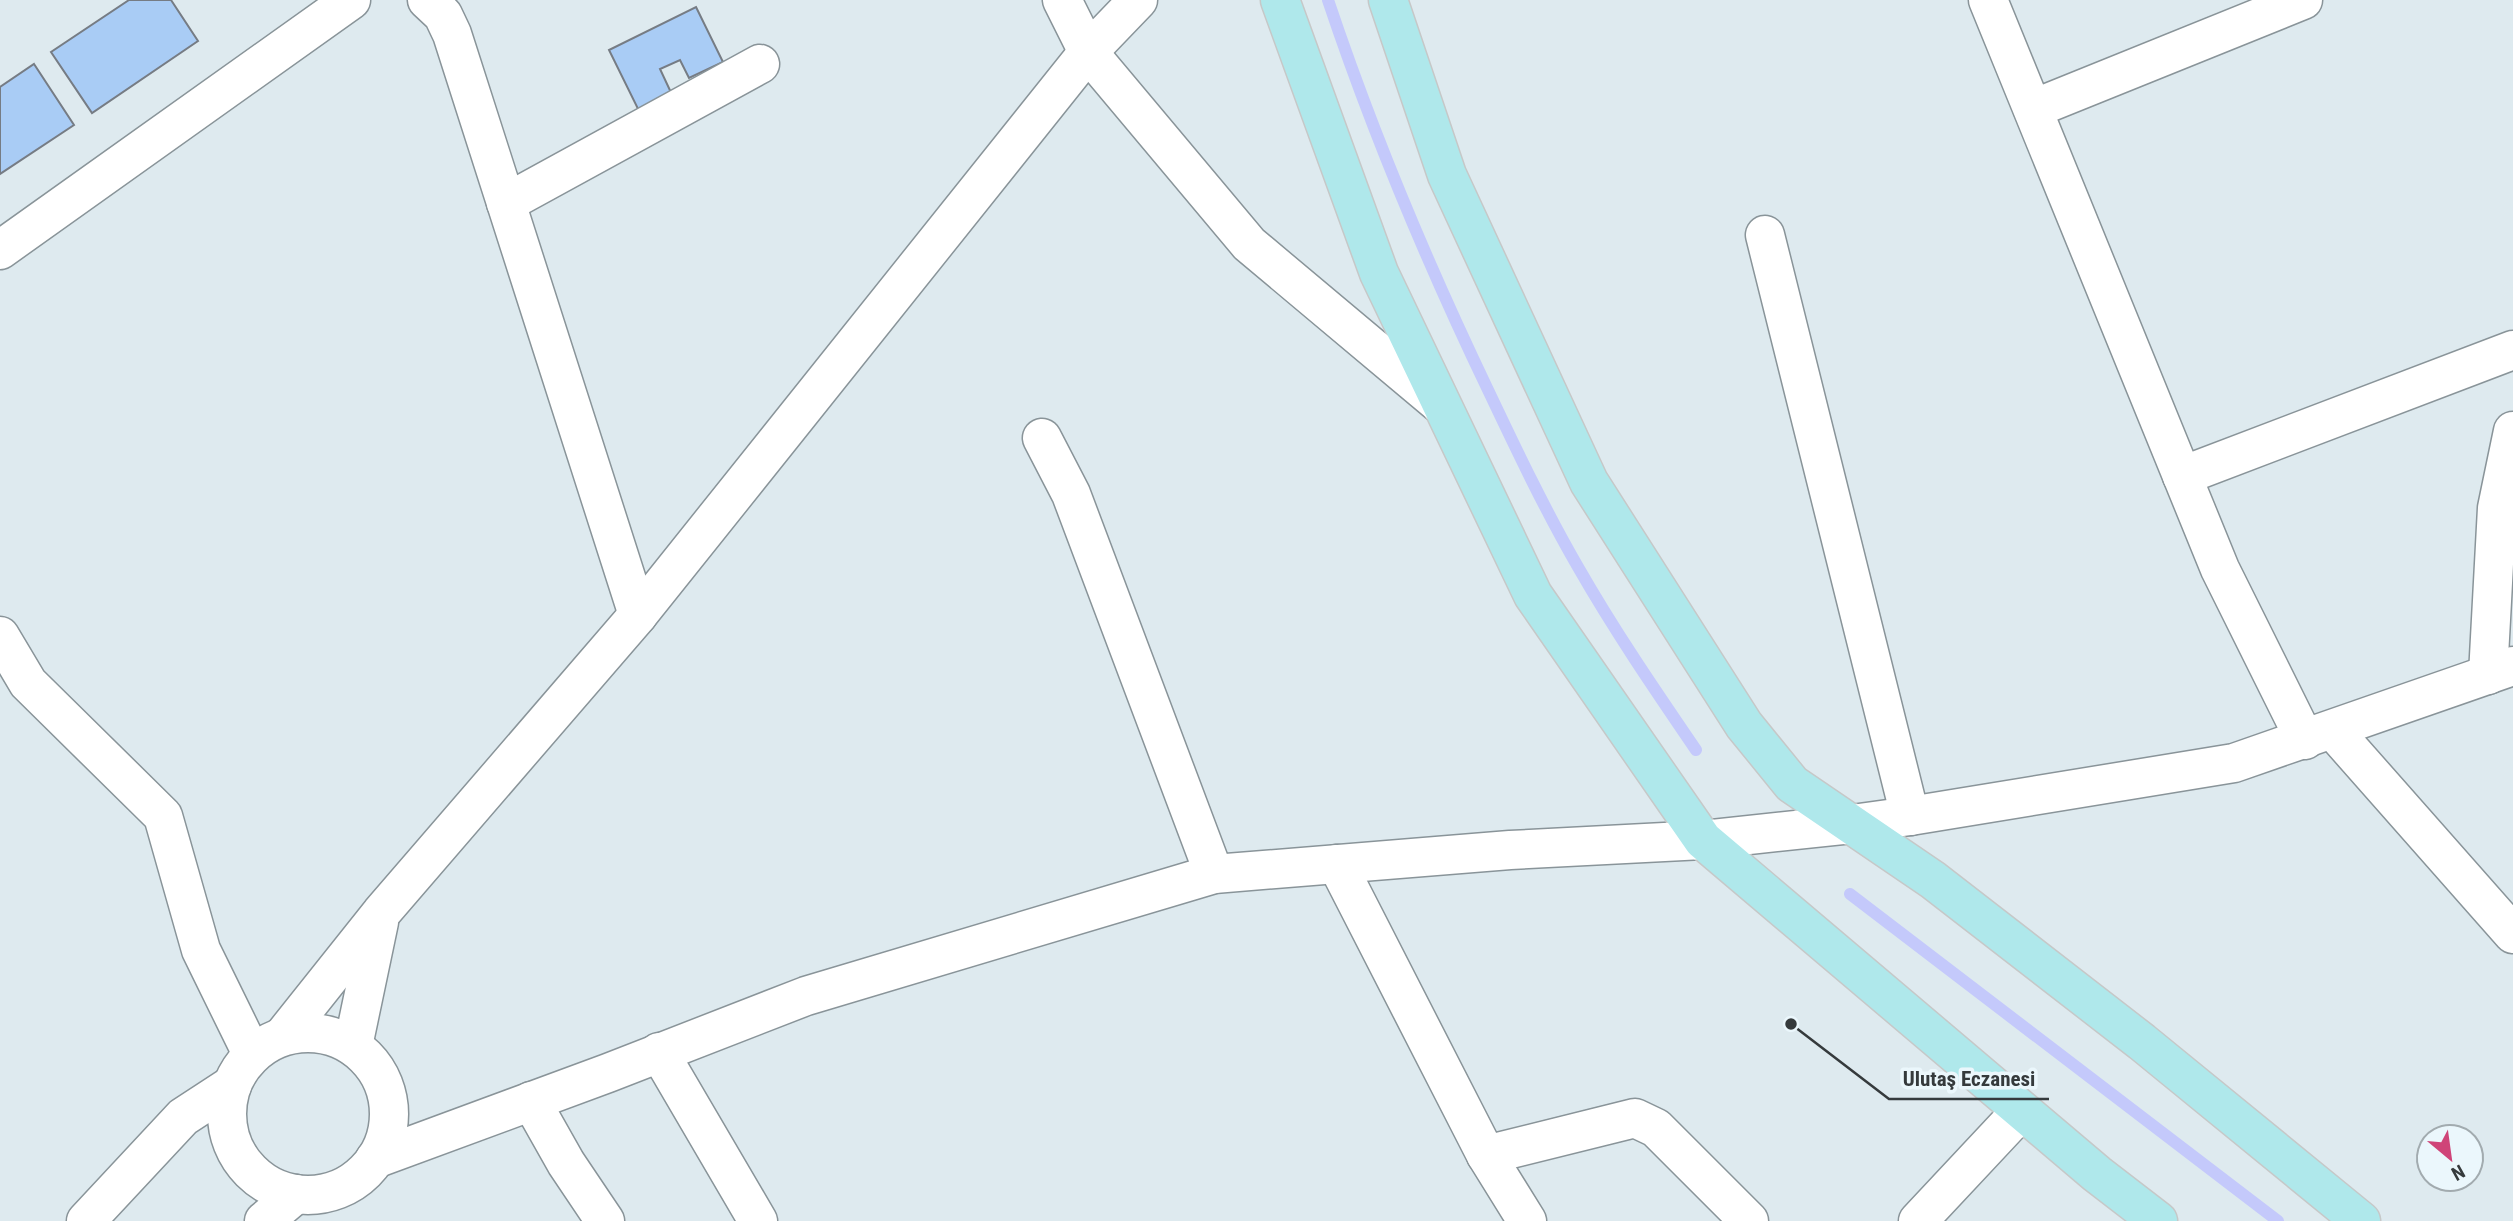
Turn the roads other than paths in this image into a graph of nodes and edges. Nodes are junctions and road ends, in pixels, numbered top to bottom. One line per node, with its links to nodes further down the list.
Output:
1 (351, 0): 14 (street)
2 (428, 0): 12 (street)
3 (1062, 0): 9 (street)
4 (1138, 0): 9 (street)
5 (1280, 0): 16 (main road)
6 (1388, 0): 25 (main road)
7 (1988, 0): 11 (street)
8 (2303, 0): 11 (street)
9 (1088, 51): 16 (street); 20 (street)
10 (761, 64): 12 (street)
11 (2033, 109): 19 (street)
12 (506, 203): 20 (street)
13 (1765, 235): 24 (street)
14 (0, 250)
15 (2513, 350): 19 (street)
16 (1441, 405): 26 (main road)
17 (2513, 431): 22 (street)
18 (1042, 438): 28 (street)
19 (2182, 476): 23 (street)
20 (638, 615): 29 (street)
21 (0, 636): 33 (street)
22 (2500, 671): 23 (street)
23 (2319, 735): 24 (street); 30 (street)
24 (1910, 816): 25 (street)
25 (1852, 824): 26 (street); 47 (main road)
26 (1703, 839): 27 (street); 35 (main road)
27 (1337, 864): 28 (street); 36 (street)
28 (1214, 874): 32 (street)
29 (381, 913): 31 (street); 33 (street)
30 (2513, 934)
31 (353, 1046): 33 (street); 37 (street)
32 (659, 1052): 34 (street); 43 (street)
33 (256, 1058): 38 (street); 40 (street)
34 (531, 1101): 37 (street); 42 (street)
35 (2021, 1111): 39 (main road); 46 (street)
36 (1486, 1154): 44 (street); 45 (street)
37 (376, 1159): 38 (street)
38 (296, 1194): 41 (street)
39 (2142, 1216)
40 (86, 1221)
41 (264, 1221)
42 (605, 1221)
43 (758, 1221)
44 (1527, 1221)
45 (1749, 1221)
46 (1918, 1221)
47 (2361, 1221)

